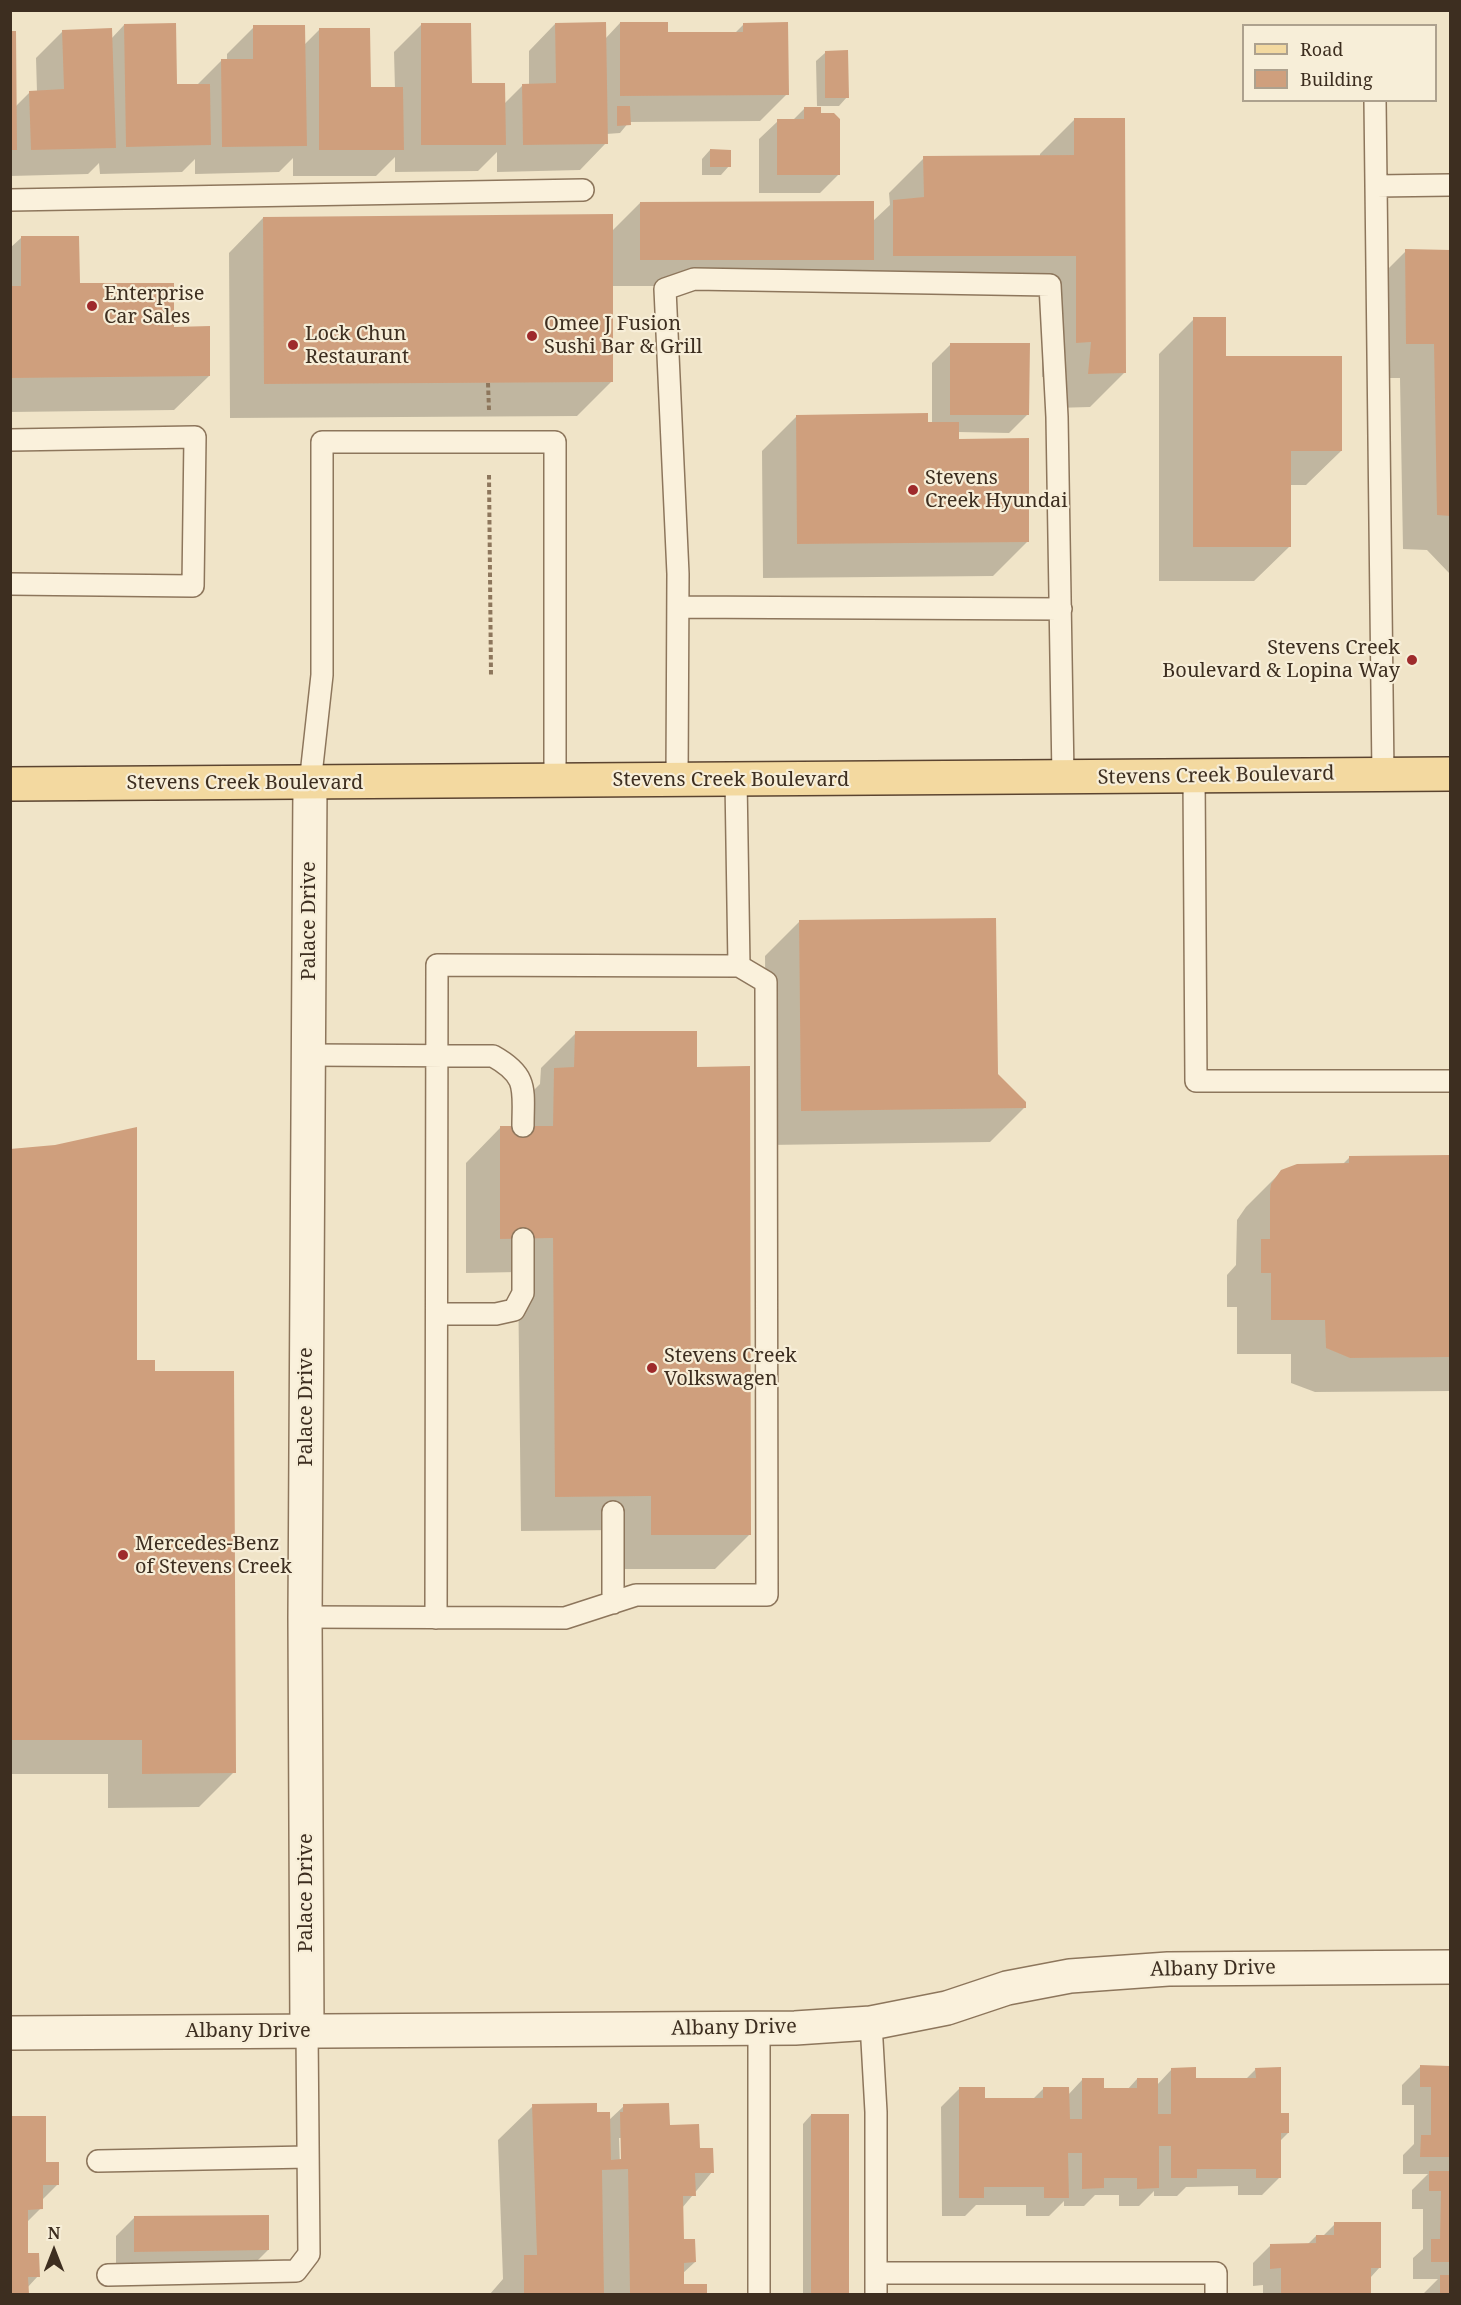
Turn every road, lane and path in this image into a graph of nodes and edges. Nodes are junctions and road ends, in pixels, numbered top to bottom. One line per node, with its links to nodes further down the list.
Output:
1 (1375, 102): 3 (lane)
2 (1450, 185): 3 (lane)
3 (1376, 186): 14 (lane)
4 (583, 190): 5 (lane)
5 (10, 200)
6 (488, 383): 8 (path)
7 (10, 440): 9 (lane)
8 (489, 442): 12 (path); 19 (lane); 21 (lane)
9 (10, 584)
10 (678, 607): 11 (lane); 11 (lane); 17 (lane)
11 (1061, 609): 16 (lane)
12 (491, 675)
13 (1450, 774): 14 (main road, Stevens Creek Boulevard)
14 (1383, 775): 15 (main road, Stevens Creek Boulevard)
15 (1194, 776): 16 (main road, Stevens Creek Boulevard); 25 (lane)
16 (1063, 777): 18 (main road, Stevens Creek Boulevard)
17 (677, 780): 18 (main road, Stevens Creek Boulevard); 19 (main road, Stevens Creek Boulevard)
18 (736, 780): 22 (lane)
19 (555, 781): 21 (main road, Stevens Creek Boulevard)
20 (10, 784): 21 (main road, Stevens Creek Boulevard)
21 (310, 784): 23 (street, Palace Drive)
22 (739, 966): 24 (lane); 30 (lane)
23 (308, 1055): 24 (lane); 31 (street, Palace Drive)
24 (437, 1056): 26 (lane); 28 (lane)
25 (1450, 1081)
26 (523, 1126)
27 (523, 1239): 28 (lane)
28 (437, 1314): 32 (lane)
29 (614, 1512): 30 (lane)
30 (613, 1603): 32 (lane)
31 (305, 1617): 32 (lane); 36 (street, Palace Drive)
32 (436, 1618)
33 (1450, 1967): 34 (street, Albany Drive)
34 (871, 2023): 35 (street, Albany Drive); 40 (lane)
35 (759, 2028): 36 (street, Albany Drive); 42 (lane)
36 (307, 2031): 37 (street, Albany Drive); 38 (lane)
37 (10, 2033)
38 (308, 2157): 39 (lane); 41 (lane)
39 (98, 2161)
40 (876, 2273): 43 (lane); 44 (lane)
41 (108, 2276)
42 (759, 2295)
43 (876, 2295)
44 (1216, 2295)

